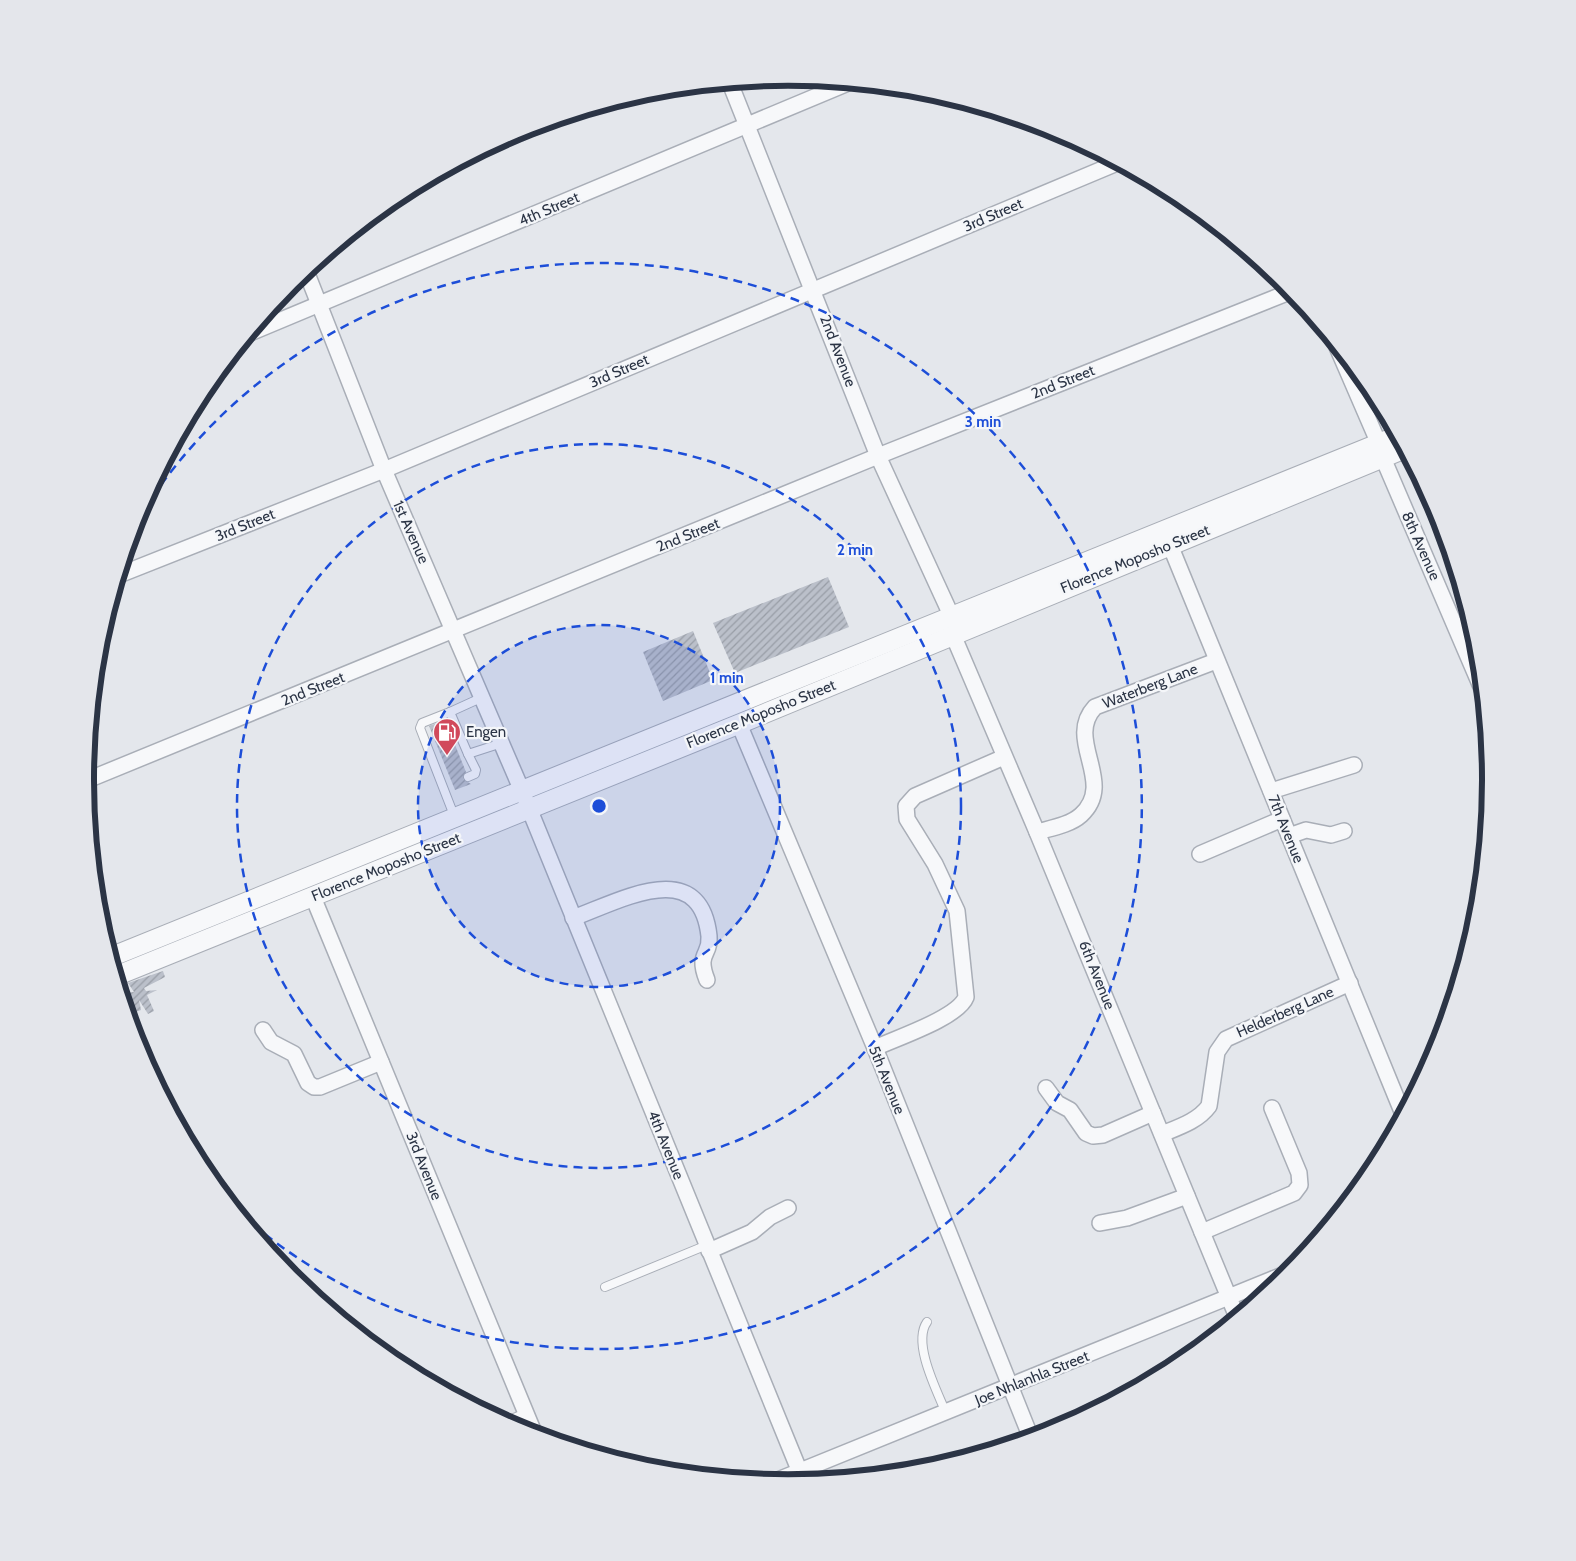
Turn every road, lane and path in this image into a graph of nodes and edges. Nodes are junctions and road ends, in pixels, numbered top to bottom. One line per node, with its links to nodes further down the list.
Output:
1 (836, 88): 3 (street, 4th Street)
2 (732, 89): 3 (street, 2nd Avenue)
3 (747, 126): 6 (street, 2nd Avenue); 8 (street, 4th Street)
4 (1110, 166): 6 (street, 3rd Street)
5 (309, 279): 8 (street, 1st Avenue)
6 (814, 289): 14 (street, 2nd Avenue); 15 (street, 3rd Street)
7 (1283, 294): 14 (street, 2nd Street)
8 (319, 305): 9 (street, 4th Street); 15 (street, 1st Avenue)
9 (262, 328)
10 (1346, 367): 13 (street)
11 (1393, 440): 13 (street, Florence Moposho Street)
12 (1398, 450): 13 (street, Florence Moposho Street)
13 (1381, 451): 16 (street, Florence Moposho Street); 18 (street, Florence Moposho Street); 22 (street, 8th Avenue)
14 (878, 456): 18 (street, 2nd Avenue); 19 (street, 2nd Street)
15 (384, 470): 17 (street, 3rd Street); 19 (street, 1st Avenue)
16 (1170, 545): 20 (street, Florence Moposho Street); 21 (street, 7th Avenue)
17 (126, 572)
18 (951, 616): 34 (street, Florence Moposho Street)
19 (455, 631): 23 (street, 1st Avenue); 30 (street, 2nd Street)
20 (953, 635): 25 (street, Florence Moposho Street); 28 (street, 6th Avenue)
21 (1216, 660): 35 (street, 7th Avenue); 40 (street, Waterberg Lane)
22 (1472, 666)
23 (483, 698): 24 (lane); 26 (street, 1st Avenue)
24 (450, 712): 27 (lane); 33 (lane)
25 (739, 724): 36 (street, Florence Moposho Street); 50 (street, 5th Avenue)
26 (502, 743): 27 (lane); 34 (street, 1st Avenue)
27 (468, 754): 31 (lane)
28 (1004, 756): 40 (street, 6th Avenue); 50 (street)
29 (1354, 765): 35 (street)
30 (94, 777)
31 (468, 777)
32 (452, 784): 33 (lane)
33 (443, 787): 37 (lane)
34 (522, 791): 36 (street, 1st Avenue); 37 (street, Florence Moposho Street)
35 (1271, 792): 38 (street, 7th Avenue)
36 (528, 809): 43 (street, Florence Moposho Street); 44 (street, 4th Avenue)
37 (455, 818): 45 (street, Florence Moposho Street)
38 (1282, 819): 41 (street, 7th Avenue); 42 (street)
39 (1344, 831): 41 (street)
40 (1038, 832): 55 (street, 6th Avenue)
41 (1289, 836): 48 (street, 7th Avenue)
42 (1200, 854)
43 (313, 897): 46 (street, Florence Moposho Street); 51 (street, 3rd Avenue)
44 (573, 918): 47 (street); 61 (street, 4th Avenue)
45 (116, 955)
46 (121, 974)
47 (707, 980)
48 (1350, 983): 53 (street, 7th Avenue); 56 (street, Helderberg Lane)
49 (264, 1030): 51 (street)
50 (875, 1048): 67 (street, 5th Avenue)
51 (381, 1062): 68 (street, 3rd Avenue)
52 (1046, 1088): 55 (street)
53 (1400, 1107)
54 (1272, 1108): 60 (street)
55 (1153, 1113): 56 (street, 6th Avenue)
56 (1162, 1134): 57 (street, 6th Avenue)
57 (1187, 1196): 59 (street); 60 (street, 6th Avenue)
58 (788, 1208): 61 (street)
59 (1100, 1223)
60 (1202, 1232): 64 (street, 6th Avenue)
61 (708, 1248): 63 (lane); 73 (street, 4th Avenue)
62 (1269, 1281): 64 (street, Joe Nhlanhla Street)
63 (605, 1287)
64 (1228, 1297): 65 (street, 6th Avenue); 67 (street, Joe Nhlanhla Street)
65 (1235, 1312)
66 (927, 1322): 69 (lane)
67 (1010, 1387): 69 (street, Joe Nhlanhla Street); 72 (street, 5th Avenue)
68 (526, 1413): 70 (lane); 71 (street, 3rd Avenue)
69 (946, 1413): 74 (street, Joe Nhlanhla Street)
70 (514, 1418)
71 (531, 1425)
72 (1028, 1432)
73 (801, 1474)
74 (809, 1474)

